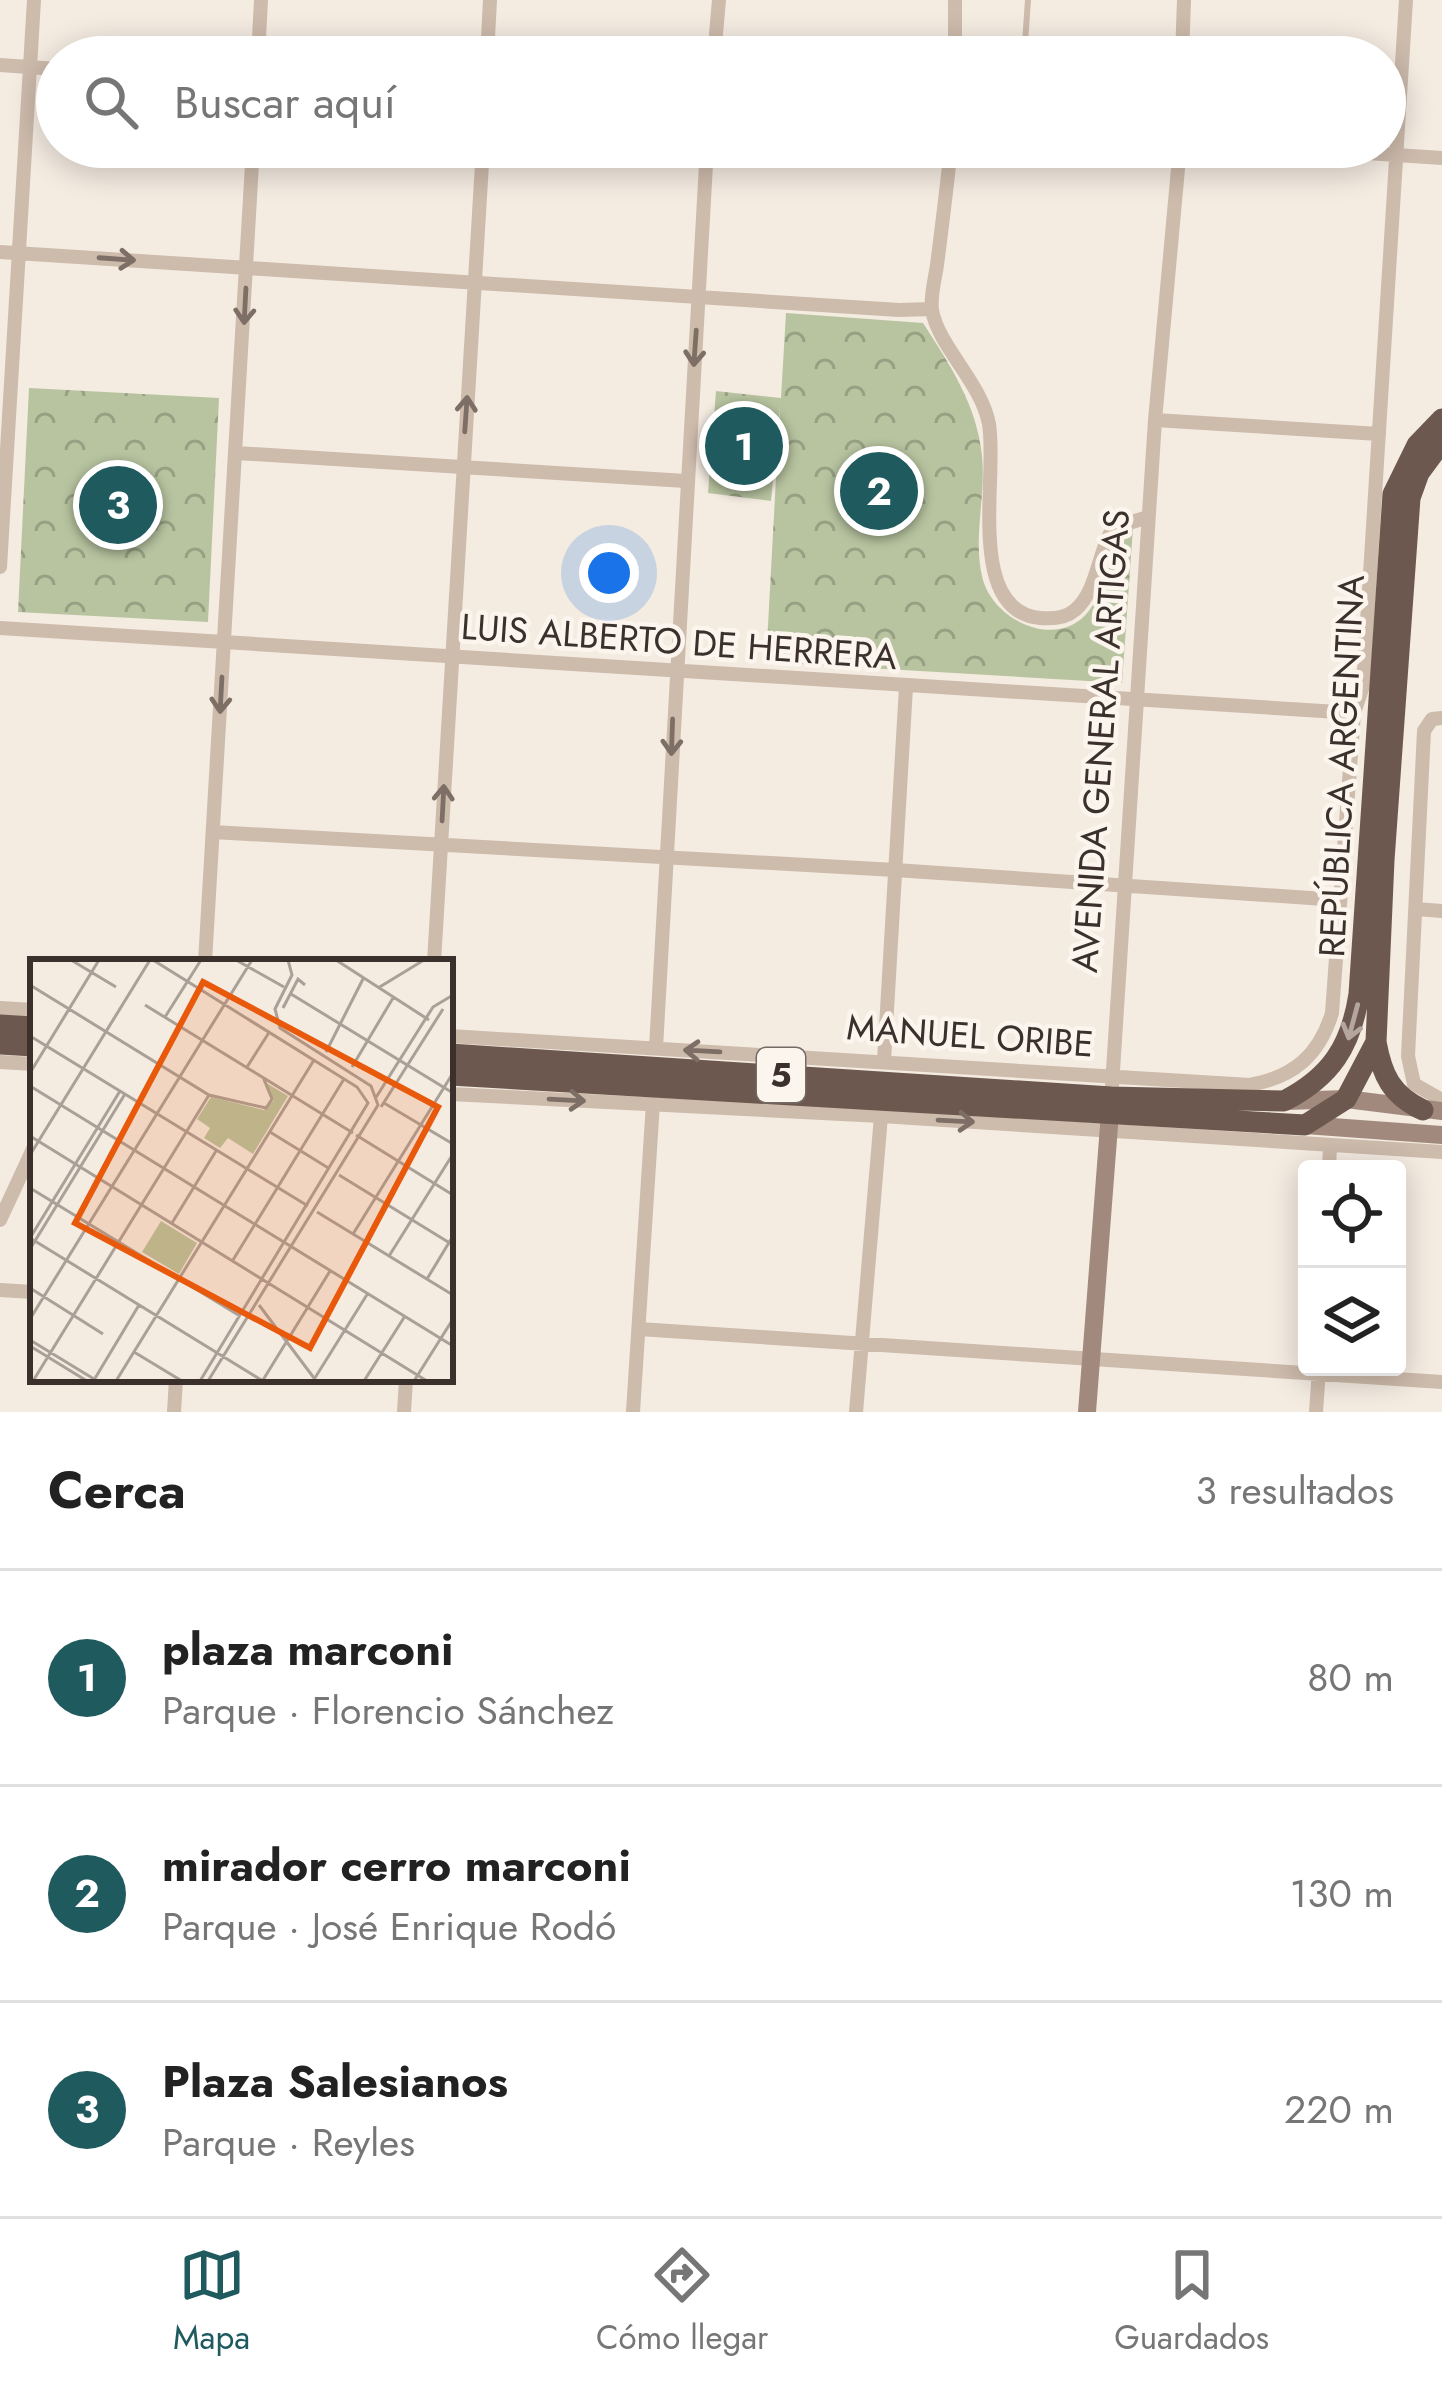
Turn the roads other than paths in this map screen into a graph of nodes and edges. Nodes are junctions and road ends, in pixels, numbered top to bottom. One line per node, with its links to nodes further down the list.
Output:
1 (34, 0): 17 (street)
2 (261, 0): 9 (street)
3 (490, 0): 10 (street)
4 (719, 0): 11 (street)
5 (955, 0): 12 (street)
6 (1028, 0): 13 (lane)
7 (1184, 0): 14 (street)
8 (1406, 0): 15 (street)
9 (259, 36)
10 (488, 36)
11 (716, 36)
12 (955, 36)
13 (1025, 36)
14 (1183, 36)
15 (1404, 36)
16 (0, 65): 17 (street)
17 (30, 67): 18 (street); 28 (street)
18 (36, 67)
19 (1406, 156): 20 (street)
20 (1442, 158)
21 (252, 168): 29 (street)
22 (482, 168): 30 (street)
23 (706, 168): 31 (street)
24 (949, 168): 32 (street)
25 (1178, 168): 34 (street, AVENIDA GENERAL ARTIGAS)
26 (1397, 168): 35 (street)
27 (0, 252): 28 (street)
28 (19, 253): 29 (street, one-way to 29); 41 (street)
29 (247, 268): 30 (street); 37 (street, one-way to 37)
30 (476, 281): 31 (street); 38 (street, one-way to 30)
31 (698, 297): 32 (street); 39 (street, one-way to 39)
32 (932, 308): 40 (street)
33 (1442, 419): 76 (highway, REPÚBLICA ARGENTINA, one-way to 76)
34 (1155, 420): 35 (street); 40 (street, AVENIDA GENERAL ARTIGAS)
35 (1379, 434): 48 (street)
36 (1442, 442): 65 (highway, REPÚBLICA ARGENTINA)
37 (237, 453): 38 (street); 43 (street)
38 (463, 466): 39 (street); 44 (street)
39 (686, 481): 45 (street)
40 (1148, 517): 47 (street, AVENIDA GENERAL ARTIGAS)
41 (0, 567)
42 (0, 628): 43 (street, LUIS ALBERTO DE HERRERA)
43 (224, 642): 44 (street, LUIS ALBERTO DE HERRERA); 50 (street, one-way to 50)
44 (451, 655): 45 (street, LUIS ALBERTO DE HERRERA); 51 (street, one-way to 44)
45 (675, 672): 46 (street, LUIS ALBERTO DE HERRERA); 52 (street, one-way to 52)
46 (906, 687): 47 (street, LUIS ALBERTO DE HERRERA); 53 (street)
47 (1137, 701): 48 (street, LUIS ALBERTO DE HERRERA); 54 (street, AVENIDA GENERAL ARTIGAS)
48 (1354, 713): 55 (street)
49 (1437, 718): 56 (street)
50 (212, 832): 51 (street); 58 (street)
51 (441, 843): 52 (street); 59 (street)
52 (668, 857): 53 (street); 68 (street)
53 (895, 870): 54 (street); 70 (street)
54 (1123, 886): 55 (street); 78 (street, AVENIDA GENERAL ARTIGAS)
55 (1340, 900): 78 (street, MANUEL ORIBE)
56 (1416, 909): 57 (street); 79 (street)
57 (1442, 911)
58 (205, 959)
59 (434, 959)
60 (0, 1008): 61 (street)
61 (30, 1010)
62 (0, 1025): 63 (highway)
63 (30, 1027)
64 (453, 1036): 68 (street, MANUEL ORIBE)
65 (1376, 1042): 75 (highway, REPÚBLICA ARGENTINA); 79 (highway)
66 (0, 1043): 67 (highway)
67 (30, 1046)
68 (656, 1048): 70 (street, MANUEL ORIBE, one-way to 68)
69 (453, 1054): 78 (highway, MANUEL ORIBE / 5)
70 (884, 1061): 78 (street, MANUEL ORIBE)
71 (0, 1062): 72 (street)
72 (30, 1064)
73 (453, 1075): 78 (highway, MANUEL ORIBE / 5)
74 (453, 1094): 77 (street, one-way to 77)
75 (1346, 1100): 76 (main road, 5); 79 (main road, 5); 81 (highway)
76 (1284, 1101): 78 (highway, MANUEL ORIBE / 5)
77 (653, 1103): 80 (street); 90 (street)
78 (1110, 1104): 80 (street, one-way to 78); 81 (highway, MANUEL ORIBE / 5); 83 (street); 92 (main road, AVENIDA GENERAL ARTIGAS)
79 (1436, 1107)
80 (880, 1116): 91 (street)
81 (1305, 1125): 82 (main road, 5)
82 (1442, 1135)
83 (1330, 1146): 84 (street); 86 (street)
84 (1442, 1152)
85 (30, 1155): 87 (street)
86 (1329, 1160)
87 (0, 1220)
88 (0, 1290): 89 (street)
89 (30, 1292)
90 (639, 1329): 91 (street); 101 (street)
91 (860, 1342): 92 (street); 102 (street)
92 (1090, 1357): 93 (street); 103 (main road, AVENIDA GENERAL ARTIGAS)
93 (1298, 1369)
94 (1319, 1376): 104 (street)
95 (1380, 1376): 98 (street)
96 (176, 1382): 99 (street)
97 (406, 1382): 100 (street)
98 (1442, 1382)
99 (174, 1412)
100 (404, 1412)
101 (633, 1412)
102 (856, 1412)
103 (1087, 1412)
104 (1316, 1412)

